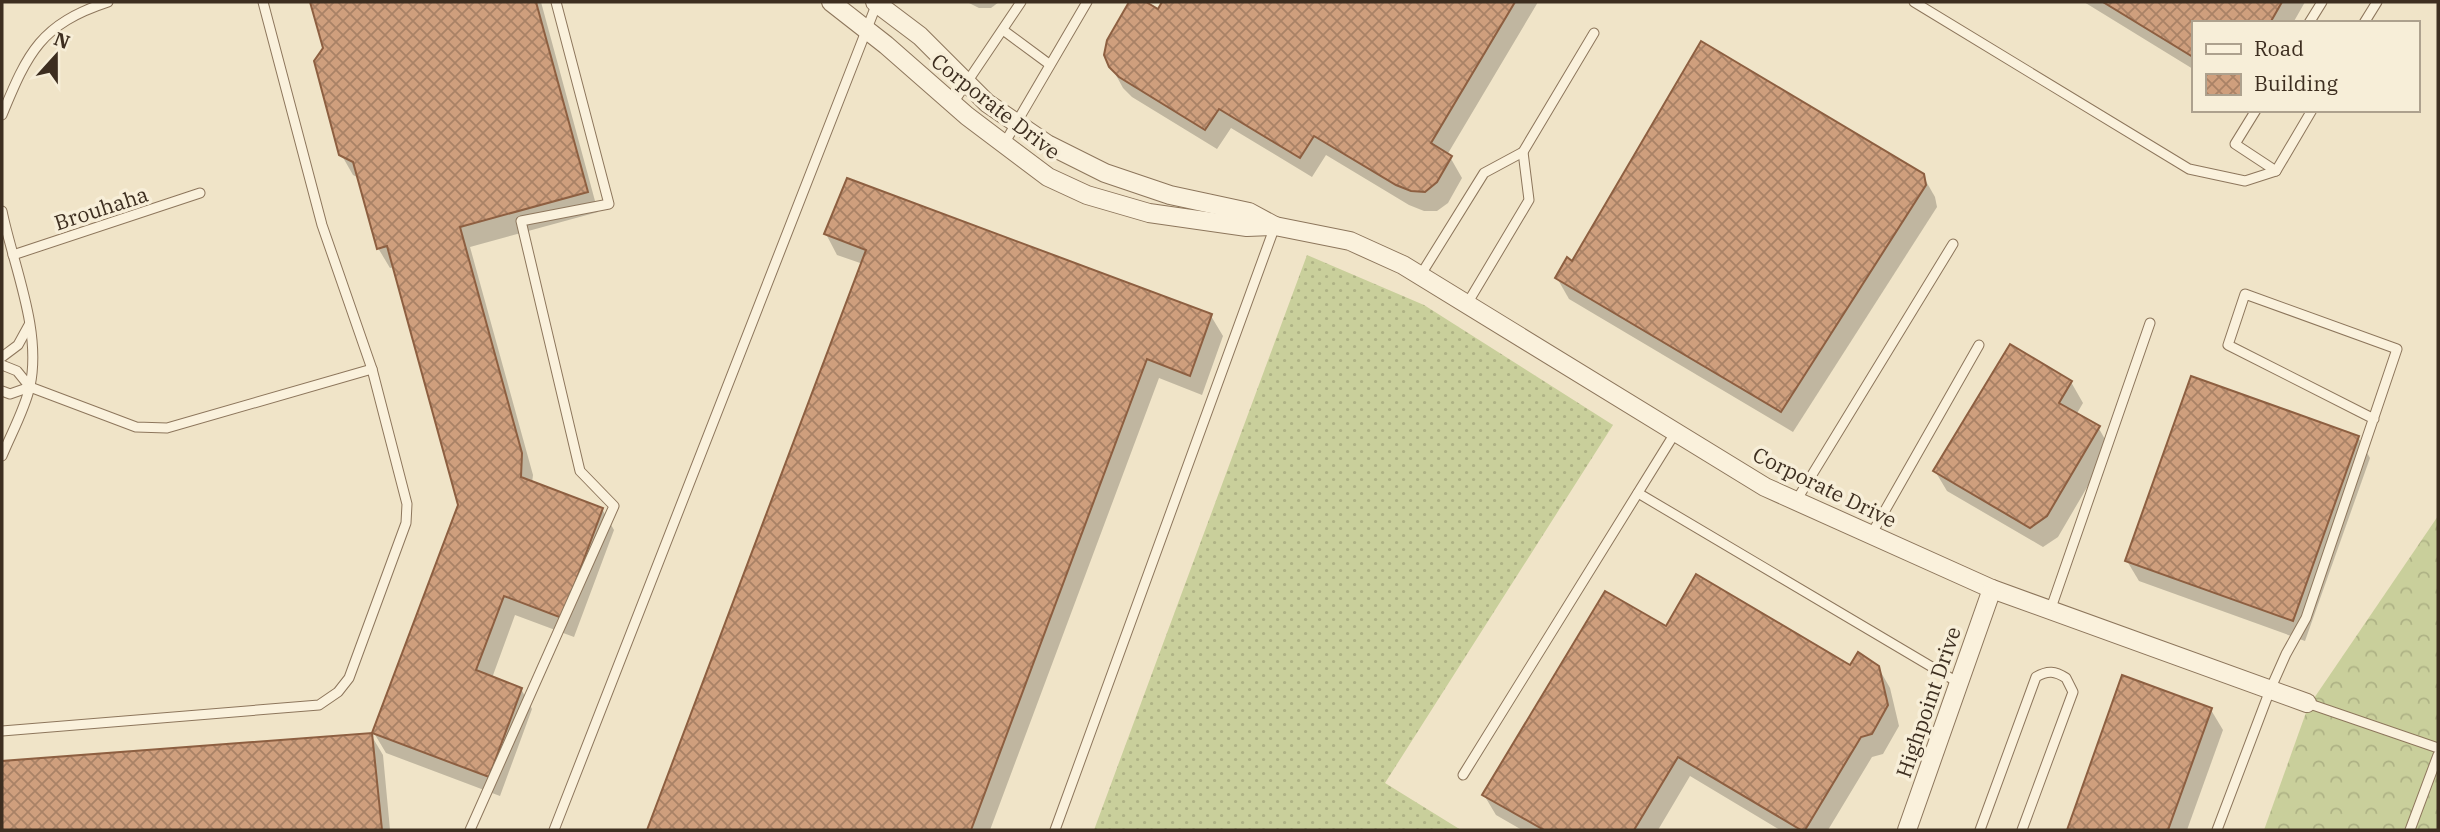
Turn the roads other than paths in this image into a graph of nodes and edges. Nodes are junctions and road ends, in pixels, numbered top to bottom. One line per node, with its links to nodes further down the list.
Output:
1 (108, 2): 21 (lane)
2 (263, 2): 38 (lane)
3 (556, 2): 56 (lane)
4 (831, 2): 13 (street, Corporate Drive)
5 (876, 2): 13 (lane); 17 (street, Corporate Drive)
6 (1021, 2): 14 (lane)
7 (1087, 2): 16 (lane)
8 (1913, 2): 25 (lane)
9 (2322, 2): 11 (lane)
10 (2376, 2): 12 (lane)
11 (2310, 21)
12 (2365, 21)
13 (867, 30): 18 (street, Corporate Drive); 57 (lane)
14 (1003, 30): 16 (lane); 17 (lane)
15 (1594, 33): 24 (lane)
16 (1049, 64): 22 (lane)
17 (967, 83): 18 (lane); 22 (street, Corporate Drive)
18 (953, 103): 23 (street, Corporate Drive)
19 (2255, 112): 25 (lane)
20 (2311, 112): 25 (lane)
21 (2, 115)
22 (1015, 122): 23 (lane); 28 (street, Corporate Drive)
23 (1004, 144): 28 (street, Corporate Drive)
24 (1523, 152): 31 (lane); 32 (lane)
25 (2276, 172)
26 (200, 193): 30 (lane, Brouhaha)
27 (2, 211): 30 (lane)
28 (1275, 226): 31 (street, Corporate Drive); 58 (lane)
29 (1953, 244): 45 (lane)
30 (13, 254): 33 (lane)
31 (1420, 276): 32 (street, Corporate Drive)
32 (1466, 305): 42 (street, Corporate Drive)
33 (29, 323): 36 (lane); 39 (lane)
34 (2150, 323): 48 (lane)
35 (1979, 345): 46 (lane)
36 (2, 357)
37 (2, 365): 39 (lane)
38 (372, 369): 39 (lane); 52 (lane)
39 (30, 387): 40 (lane); 43 (lane)
40 (2, 391)
41 (2374, 419): 41 (lane); 50 (lane)
42 (1675, 433): 44 (lane); 45 (street, Corporate Drive)
43 (2, 456)
44 (1638, 493): 49 (lane); 55 (lane)
45 (1796, 501): 46 (street, Corporate Drive)
46 (1871, 535): 47 (street, Corporate Drive)
47 (1992, 589): 48 (street, Corporate Drive); 49 (street, Highpoint Drive)
48 (2050, 611): 50 (street, Corporate Drive)
49 (1959, 683): 59 (street, Highpoint Drive)
50 (2270, 690): 51 (street, Corporate Drive); 62 (lane)
51 (2307, 703): 53 (lane)
52 (2, 731)
53 (2438, 748)
54 (2438, 755): 63 (lane)
55 (1463, 775)
56 (470, 830)
57 (554, 830)
58 (1055, 830)
59 (1907, 830)
60 (1980, 830): 61 (lane)
61 (2022, 830)
62 (2217, 830)
63 (2410, 830)

